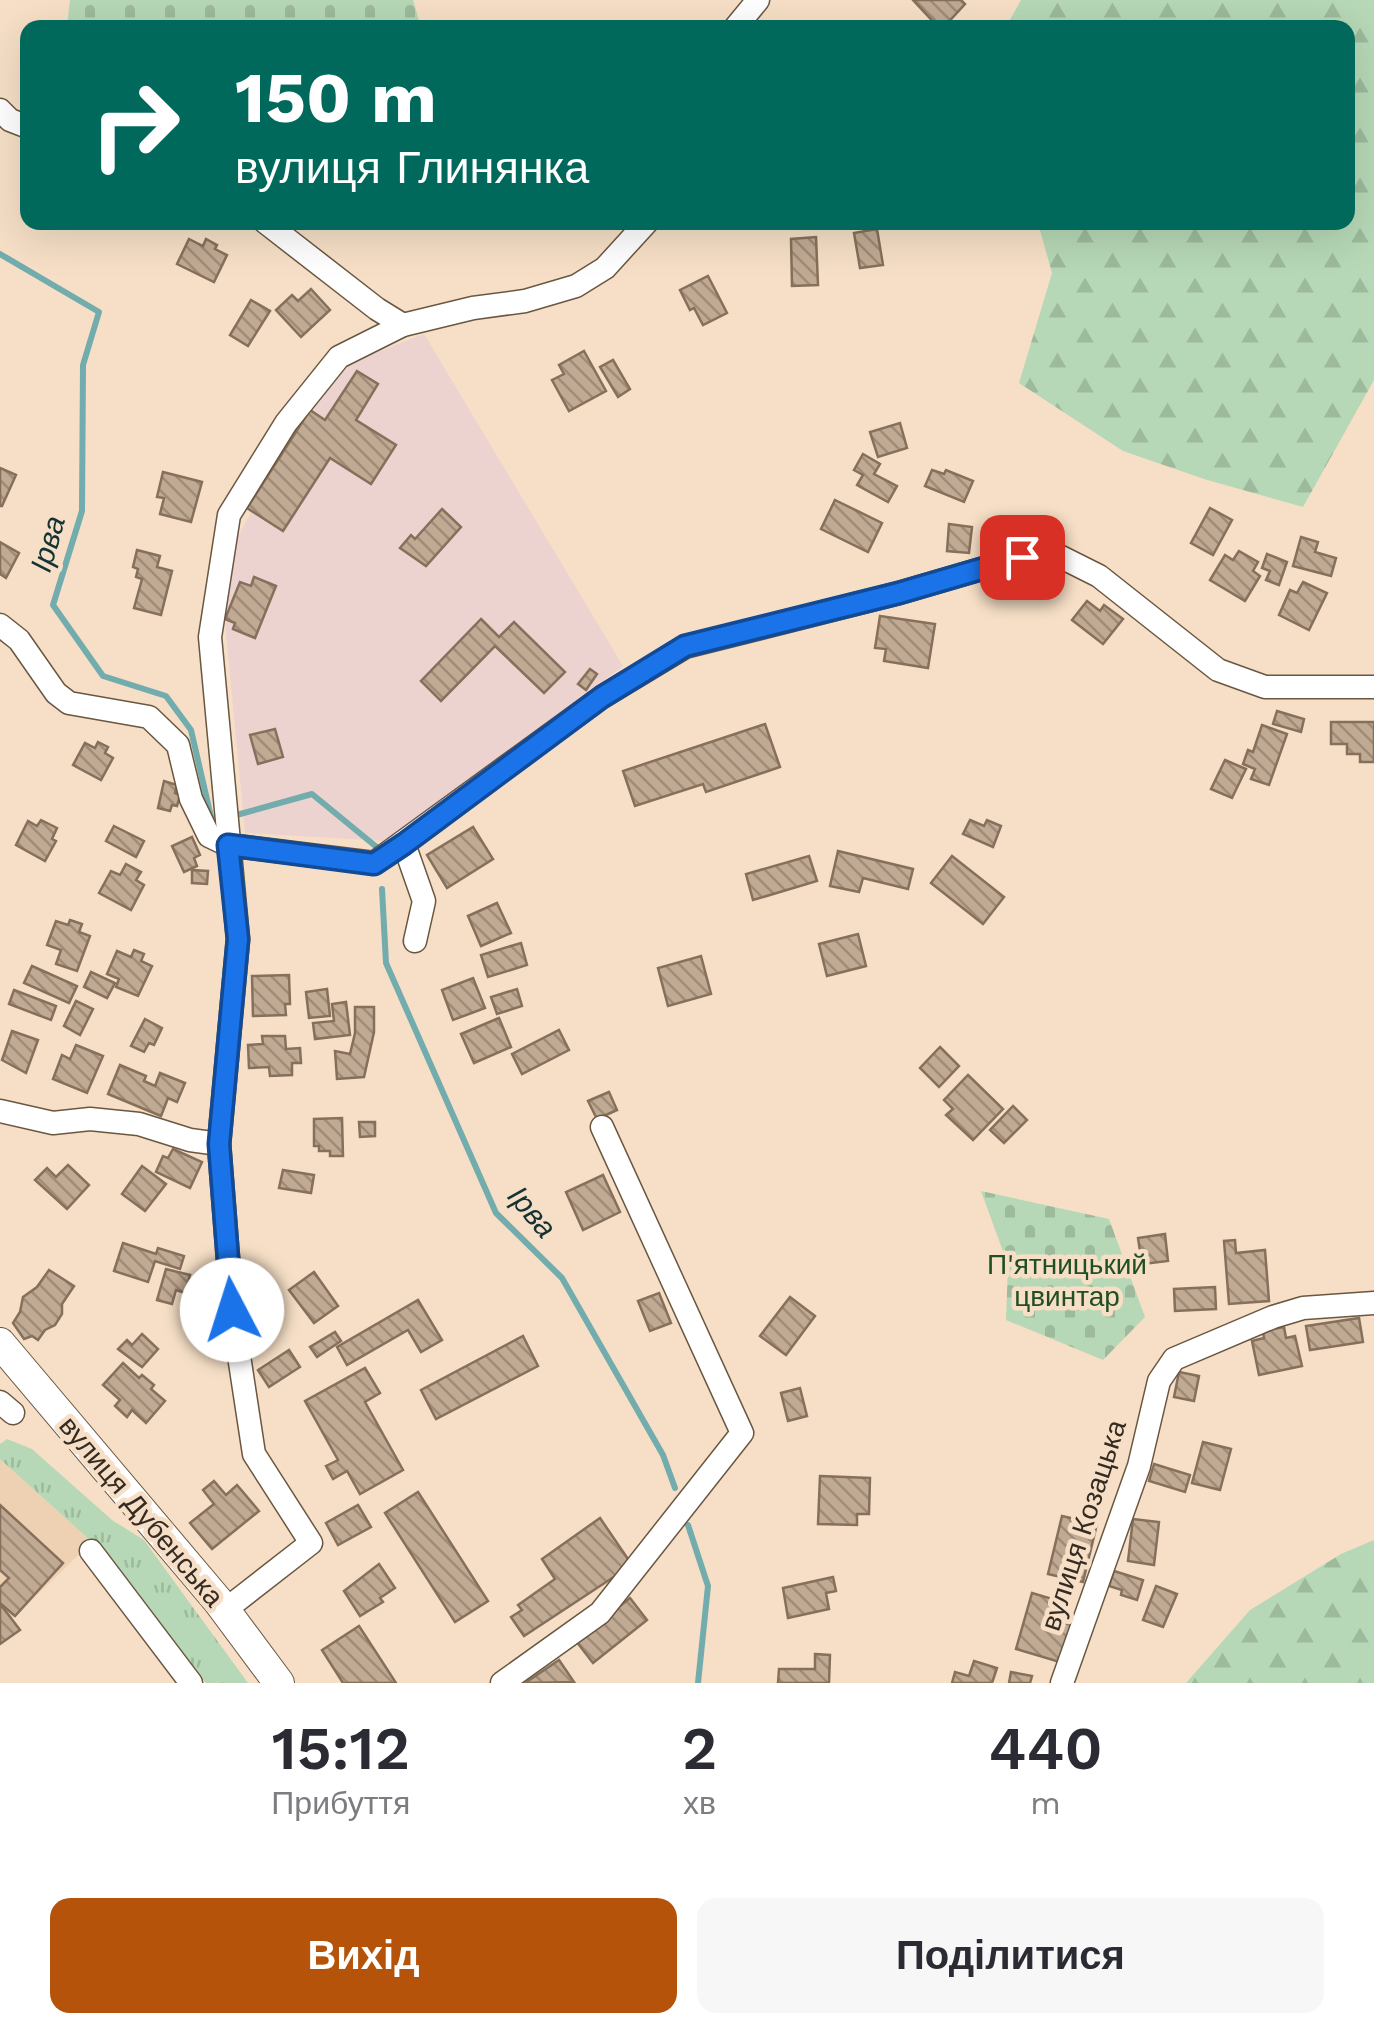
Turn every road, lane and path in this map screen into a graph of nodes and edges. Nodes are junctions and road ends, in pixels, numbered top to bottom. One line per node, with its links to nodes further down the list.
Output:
1 (758, 0): 2 (street)
2 (739, 20)
3 (275, 230): 5 (street)
4 (639, 230): 5 (street)
5 (404, 325): 8 (street)
6 (0, 626): 8 (street)
7 (1374, 688): 9 (street)
8 (228, 830): 9 (street); 13 (street)
9 (404, 844): 10 (street)
10 (416, 941)
11 (0, 1111): 13 (street)
12 (602, 1128): 20 (street)
13 (219, 1144): 17 (street)
14 (1374, 1303): 21 (street, вулиця Козацька)
15 (0, 1344): 17 (main road, вулиця Дубенська)
16 (91, 1551): 18 (street)
17 (225, 1610): 19 (main road, вулиця Дубенська)
18 (190, 1683)
19 (279, 1683)
20 (502, 1683)
21 (1062, 1683)

